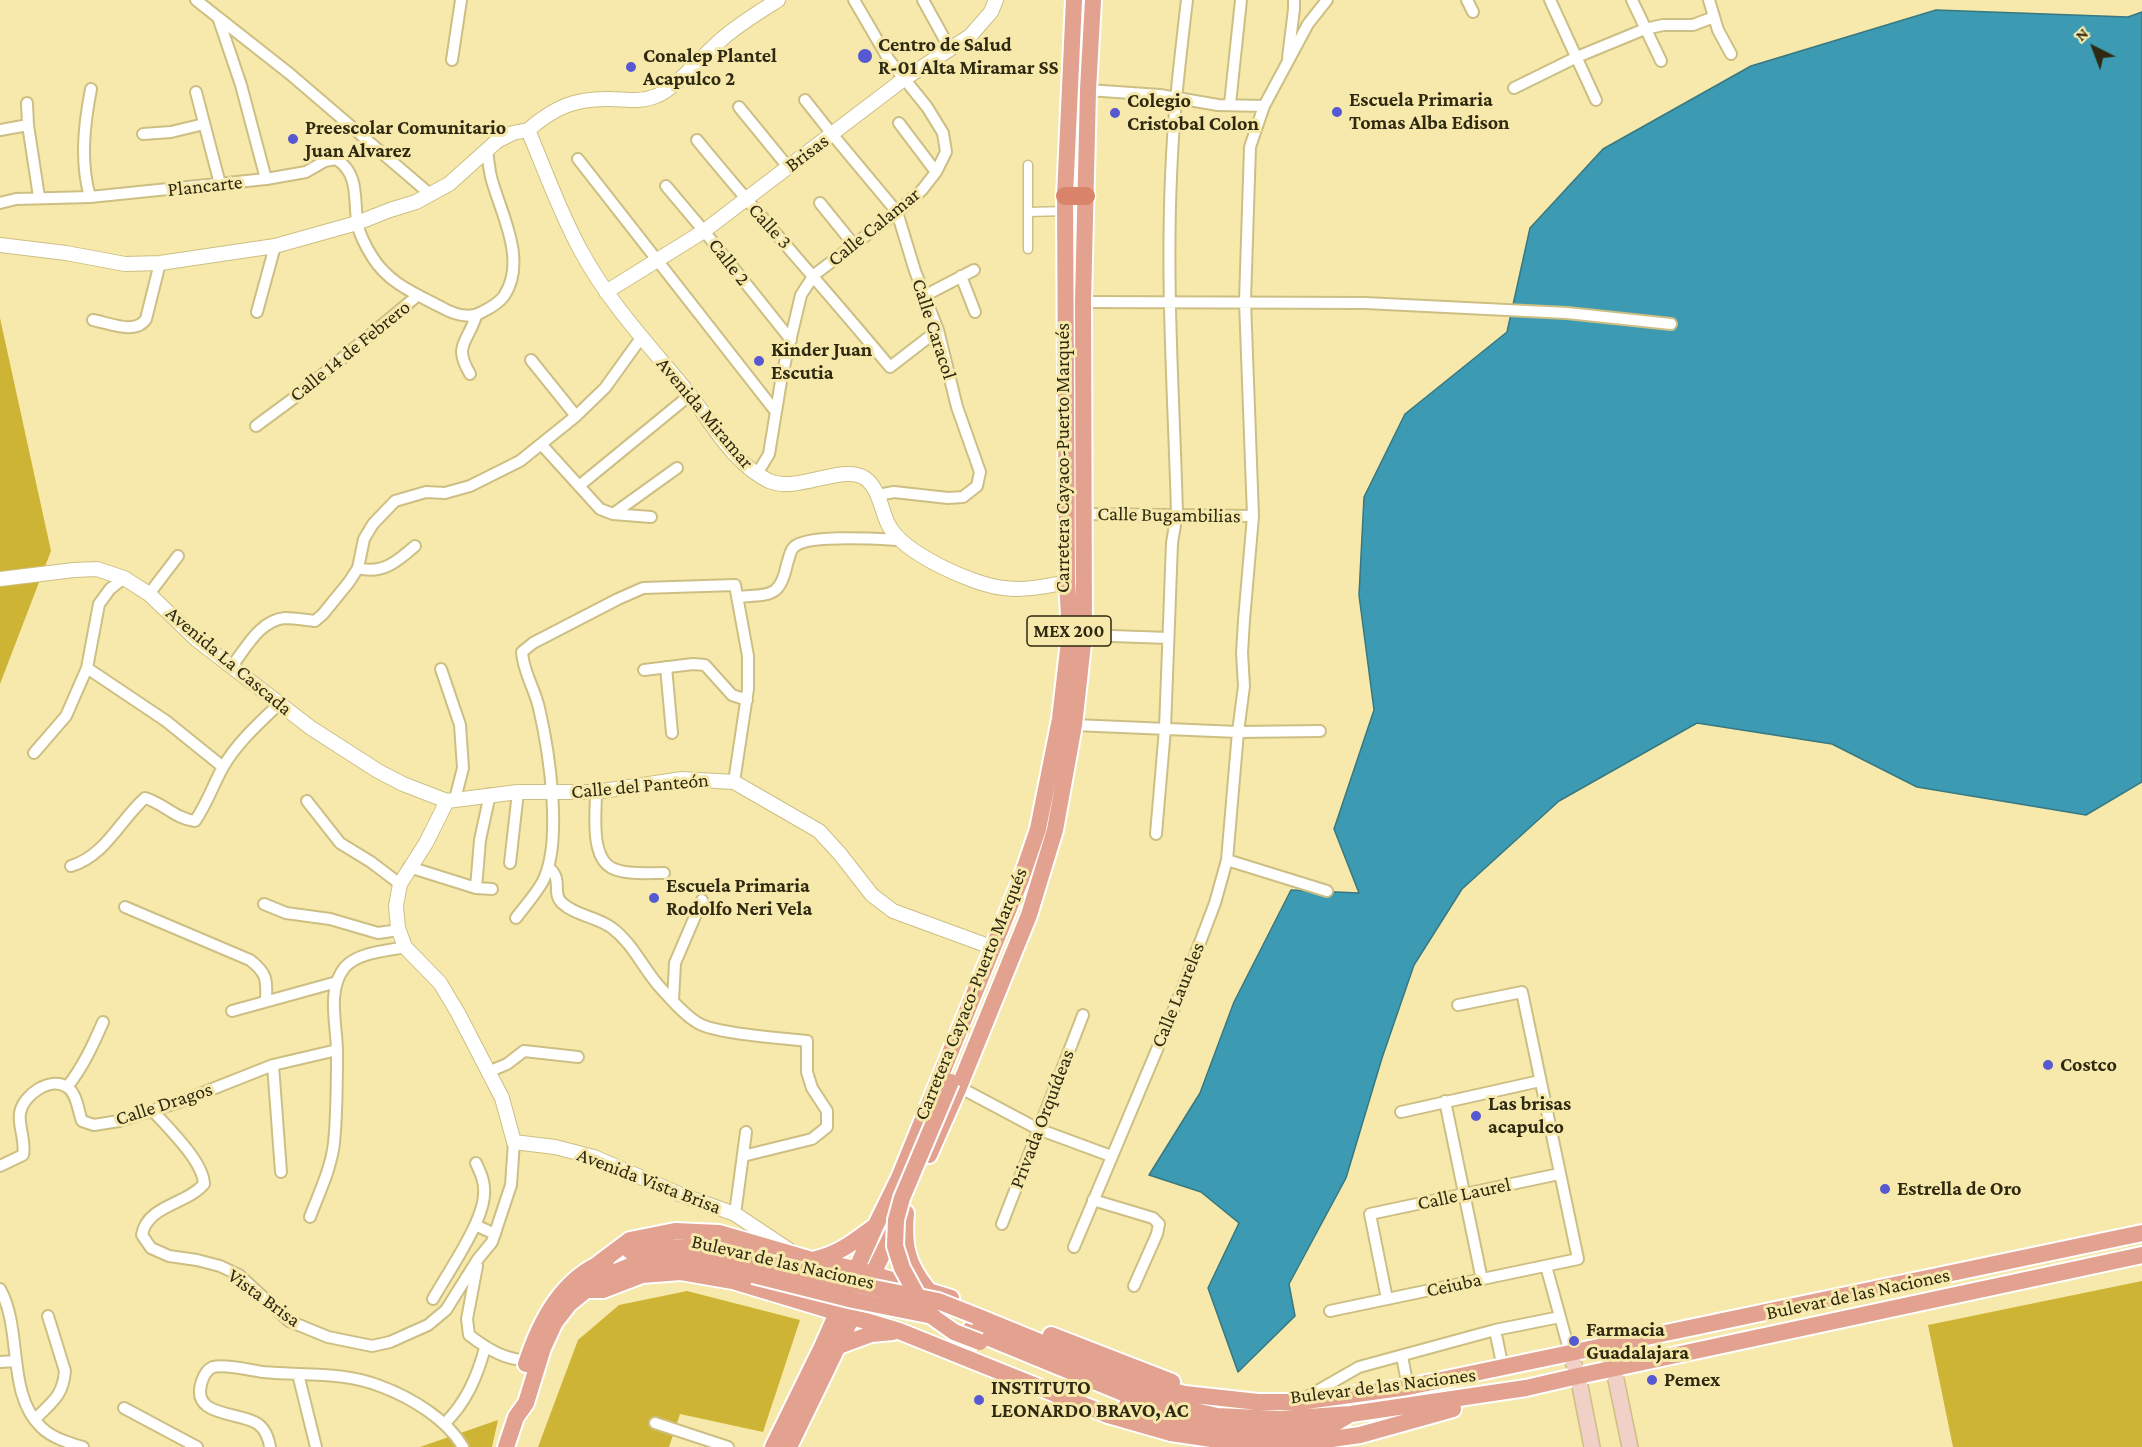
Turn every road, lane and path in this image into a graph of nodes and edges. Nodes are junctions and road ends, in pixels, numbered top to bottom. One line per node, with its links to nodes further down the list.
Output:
1 (196, 0): 19 (street)
2 (461, 0): 24 (street)
3 (778, 0): 43 (street)
4 (854, 0): 27 (street, Calle Calamar)
5 (924, 0): 21 (street)
6 (996, 0): 21 (street, Brisas)
7 (1074, 0): 62 (main road, Carretera Cayaco-Puerto Marqués / MEX 200)
8 (1093, 0): 30 (main road, Carretera Cayaco-Puerto Marqués / MEX 200)
9 (1187, 0): 32 (street)
10 (1241, 0): 36 (street)
11 (1294, 0): 26 (street)
12 (1327, 0): 26 (street, Calle Laureles)
13 (1467, 0): 17 (street)
14 (1550, 0): 23 (street)
15 (1632, 0): 20 (street)
16 (1709, 0): 18 (street)
17 (1473, 12)
18 (1714, 17): 20 (street); 22 (street)
19 (219, 20): 52 (street); 55 (street)
20 (1645, 29): 23 (street); 25 (street)
21 (950, 49): 27 (street, Brisas)
22 (1731, 54)
23 (1577, 57): 28 (street); 34 (street)
24 (452, 60)
25 (1661, 61)
26 (1287, 64): 37 (street, Calle Laureles)
27 (904, 79): 45 (street, Brisas); 51 (street, Calle Calamar)
28 (1514, 88)
29 (91, 89): 58 (street)
30 (1088, 90): 32 (street); 56 (main road, Carretera Cayaco-Puerto Marqués / MEX 200)
31 (196, 92): 40 (street)
32 (1176, 99): 36 (street); 79 (street)
33 (806, 100): 45 (street, Calle Caracol)
34 (1596, 100)
35 (27, 103): 41 (street)
36 (1230, 104): 37 (street)
37 (1264, 106): 80 (street, Calle Laureles)
38 (739, 107): 50 (street)
39 (899, 123): 51 (street)
40 (204, 124): 44 (street); 53 (street)
41 (28, 125): 42 (street); 57 (street)
42 (0, 130)
43 (528, 130): 47 (street); 76 (street, Avenida Miramar)
44 (143, 134)
45 (832, 134): 50 (street, Brisas); 63 (street, Calle Caracol)
46 (697, 140): 59 (street, Calle 3)
47 (487, 149): 55 (street); 84 (street)
48 (578, 159): 71 (street)
49 (1028, 165): 64 (street)
50 (789, 166): 59 (street, Brisas)
51 (936, 172): 63 (street, Calle Calamar)
52 (267, 179): 53 (street, Plancarte); 65 (street, Plancarte)
53 (220, 184): 58 (street, Plancarte)
54 (666, 186): 66 (street, Calle 2)
55 (431, 195): 65 (street)
56 (1086, 196): 62 (highway); 81 (main road, Carretera Cayaco-Puerto Marqués / MEX 200)
57 (39, 197): 58 (street, Plancarte); 61 (street, Plancarte)
58 (90, 198)
59 (746, 199): 66 (street, Brisas); 74 (street, Calle 3)
60 (820, 203): 68 (street)
61 (0, 204)
62 (1066, 204): 64 (street); 112 (main road, Carretera Cayaco-Puerto Marqués / MEX 200)
63 (897, 212): 68 (street, Calle Calamar); 78 (street, Calle Caracol)
64 (1028, 212): 70 (street)
65 (357, 223): 69 (street); 77 (street)
66 (704, 231): 71 (street, Brisas); 89 (street, Calle 2)
67 (0, 244): 72 (street)
68 (854, 245): 74 (street, Calle Calamar)
69 (275, 246): 72 (street); 82 (street)
70 (1028, 249)
71 (657, 260): 76 (street, Brisas); 93 (street)
72 (160, 263): 85 (street)
73 (974, 270): 75 (street)
74 (814, 275): 87 (street, Calle 3); 89 (street, Calle Calamar)
75 (961, 276): 78 (street); 83 (street)
76 (606, 292): 88 (street, Avenida Miramar)
77 (417, 296): 84 (street, Calle 14 de Febrero); 95 (street, Calle 14 de Febrero)
78 (924, 296): 87 (street, Calle Caracol)
79 (1171, 301): 80 (street); 81 (street); 101 (street)
80 (1245, 301): 86 (street); 104 (street, Calle Laureles)
81 (1083, 302): 103 (main road, Carretera Cayaco-Puerto Marqués / MEX 200)
82 (257, 312)
83 (975, 312)
84 (476, 316): 91 (street)
85 (93, 320)
86 (1671, 324)
87 (938, 330): 100 (street, Calle Caracol)
88 (641, 339): 92 (street, Avenida Miramar); 94 (street)
89 (791, 340): 93 (street, Calle Calamar)
90 (531, 360): 94 (street)
91 (470, 374)
92 (690, 395): 98 (street, Avenida Miramar); 99 (street)
93 (776, 412): 98 (street, Calle Calamar)
94 (576, 416): 96 (street)
95 (256, 426)
96 (541, 444): 99 (street); 109 (street)
97 (677, 468): 102 (street)
98 (757, 474): 100 (street, Avenida Miramar)
99 (579, 486): 102 (street)
100 (878, 495): 106 (street, Avenida Miramar)
101 (1177, 513): 103 (street, Calle Bugambilias); 104 (street, Calle Bugambilias); 116 (street)
102 (613, 514): 105 (street)
103 (1084, 514): 115 (main road, Carretera Cayaco-Puerto Marqués / MEX 200)
104 (1253, 516): 127 (street, Calle Laureles)
105 (651, 517)
106 (899, 540): 112 (street, Avenida Miramar); 114 (street)
107 (415, 546): 109 (street)
108 (178, 556): 113 (street)
109 (358, 568): 117 (street)
110 (124, 578): 111 (street, Avenida La Cascada); 113 (street, Avenida La Cascada); 119 (street)
111 (0, 579)
112 (1067, 582): 145 (main road, Carretera Cayaco-Puerto Marqués / MEX 200)
113 (149, 594): 117 (street, Avenida La Cascada)
114 (738, 597): 122 (street); 134 (street)
115 (1084, 634): 116 (street); 124 (main road, Carretera Cayaco-Puerto Marqués / MEX 200)
116 (1168, 638): 125 (street)
117 (232, 666): 123 (street, Avenida La Cascada)
118 (666, 667): 121 (street); 122 (street); 128 (street)
119 (87, 668): 129 (street); 130 (street)
120 (441, 669): 136 (street)
121 (644, 670)
122 (747, 700): 131 (street)
123 (279, 704): 130 (street); 136 (street, Avenida La Cascada)
124 (1074, 725): 125 (street); 169 (main road, Carretera Cayaco-Puerto Marqués / MEX 200)
125 (1165, 729): 127 (street); 138 (street)
126 (1320, 731): 127 (street)
127 (1238, 732): 139 (street, Calle Laureles)
128 (672, 734)
129 (33, 753)
130 (223, 767): 141 (street)
131 (734, 782): 133 (street, Calle del Panteón); 156 (street, Calle del Panteón)
132 (518, 792): 134 (street, Calle del Panteón); 135 (street, Calle del Panteón); 140 (street)
133 (596, 792): 134 (street, Calle del Panteón); 144 (street)
134 (551, 793): 143 (street)
135 (490, 794): 136 (street, Calle del Panteón); 147 (street)
136 (451, 800): 142 (street)
137 (307, 801): 146 (street)
138 (1156, 834)
139 (1227, 860): 149 (street); 178 (street, Calle Laureles)
140 (510, 863)
141 (71, 866)
142 (410, 867): 146 (street); 147 (street)
143 (548, 867): 153 (street); 159 (street)
144 (664, 873)
145 (1021, 879): 156 (main road, Carretera Cayaco-Puerto Marqués / MEX 200); 169 (main road)
146 (400, 884): 154 (street)
147 (476, 888): 148 (street)
148 (492, 889)
149 (1327, 891)
150 (702, 900): 159 (street)
151 (264, 904): 154 (street)
152 (125, 908): 158 (street)
153 (516, 918)
154 (398, 928): 155 (street)
155 (405, 947): 157 (street); 167 (street)
156 (994, 948): 190 (main road, Carretera Cayaco-Puerto Marqués / MEX 200)
157 (337, 982): 158 (street); 164 (street)
158 (266, 1000): 161 (street)
159 (673, 1000): 177 (street)
160 (1458, 1005): 168 (street)
161 (232, 1011)
162 (1083, 1015): 174 (street, Privada Orquídeas)
163 (103, 1022): 170 (street)
164 (337, 1050): 166 (street, Calle Dragos); 187 (street)
165 (578, 1058): 167 (street)
166 (273, 1065): 172 (street, Calle Dragos); 181 (street)
167 (488, 1072): 176 (street)
168 (1540, 1081): 171 (street); 182 (street)
169 (955, 1085): 174 (street); 185 (main road, Carretera Cayaco-Puerto Marqués / MEX 200); 233 (main road, bridge)
170 (67, 1087): 172 (street, Calle Dragos); 180 (street)
171 (1445, 1101): 173 (street); 183 (street)
172 (153, 1111): 197 (street, Vista Brisa)
173 (1401, 1112)
174 (1038, 1129): 178 (street); 188 (street, Privada Orquídeas)
175 (746, 1132): 177 (street)
176 (514, 1142): 186 (street, Avenida Vista Brisa); 192 (street, Vista Brisa)
177 (743, 1156): 186 (street)
178 (1112, 1156): 184 (street, Calle Laureles)
179 (476, 1163): 189 (street)
180 (0, 1166)
181 (281, 1172)
182 (1559, 1174): 183 (street, Calle Laurel); 199 (street, Ceiuba)
183 (1464, 1194): 202 (street); 209 (street, Calle Laurel)
184 (1093, 1200): 193 (street, Calle Laureles); 203 (street)
185 (906, 1205): 201 (main road, Carretera Cayaco-Puerto Marqués / MEX 200); 206 (main road)
186 (735, 1214): 196 (street, Avenida Vista Brisa)
187 (310, 1217)
188 (1002, 1224)
189 (475, 1225): 192 (street); 207 (street)
190 (875, 1227): 196 (main road); 200 (main road, Carretera Cayaco-Puerto Marqués / MEX 200)
191 (2142, 1233): 216 (main road, Bulevar de las Naciones)
192 (495, 1234): 197 (street, Vista Brisa)
193 (1074, 1247)
194 (699, 1253): 198 (main road, Bulevar de las Naciones); 205 (main road, Bulevar de las Naciones); 230 (main road, Bulevar de las Naciones, bridge); 233 (main road, Bulevar de las Naciones, bridge)
195 (2142, 1255): 225 (main road, Bulevar de las Naciones)
196 (805, 1258): 198 (main road); 200 (main road)
197 (478, 1259): 218 (street)
198 (598, 1264): 221 (main road, Bulevar de las Naciones)
199 (1546, 1266): 202 (street, Ceiuba); 213 (street)
200 (856, 1269): 201 (main road); 211 (main road, Carretera Cayaco-Puerto Marqués)
201 (872, 1274): 206 (main road); 211 (main road, Carretera Cayaco-Puerto Marqués)
202 (1482, 1280): 209 (street, Ceiuba)
203 (1134, 1286)
204 (0, 1289): 222 (street)
205 (585, 1290): 208 (main road); 234 (main road, Bulevar de las Naciones)
206 (928, 1290): 230 (main road)
207 (433, 1299)
208 (795, 1299): 211 (main road); 217 (main road)
209 (1387, 1299): 210 (street, Ceiuba)
210 (1330, 1311)
211 (844, 1314): 215 (main road); 217 (main road)
212 (48, 1316): 235 (street)
213 (1560, 1317): 214 (street); 219 (street)
214 (1495, 1330): 220 (street); 224 (street)
215 (899, 1331): 217 (main road); 229 (main road)
216 (1609, 1346): 219 (main road, Bulevar de las Naciones); 225 (main road)
217 (829, 1347): 245 (main road); 246 (main road)
218 (485, 1348): 221 (street); 237 (street)
219 (1570, 1353): 224 (main road, Bulevar de las Naciones); 227 (main road)
220 (1402, 1356): 228 (street); 231 (street)
221 (528, 1360): 234 (main road, Bulevar de las Naciones)
222 (16, 1361): 223 (street); 235 (street)
223 (0, 1362)
224 (1503, 1368): 228 (main road, Bulevar de las Naciones)
225 (1613, 1369): 227 (main road, Bulevar de las Naciones); 248 (main road)
226 (298, 1374): 237 (street); 240 (street); 241 (street)
227 (1578, 1376): 229 (main road, Bulevar de las Naciones); 247 (main road)
228 (1408, 1387): 231 (main road, Bulevar de las Naciones)
229 (1526, 1388): 233 (main road, Bulevar de las Naciones)
230 (1207, 1395): 231 (main road, Bulevar de las Naciones)
231 (1299, 1402)
232 (124, 1408): 239 (street)
233 (1350, 1414)
234 (516, 1418): 243 (main road)
235 (35, 1419): 238 (street)
236 (655, 1423): 244 (street)
237 (444, 1424): 242 (street)
238 (83, 1447)
239 (197, 1447)
240 (270, 1447)
241 (316, 1447)
242 (463, 1447)
243 (506, 1447)
244 (728, 1447)
245 (773, 1447)
246 (789, 1447)
247 (1592, 1447)
248 (1630, 1447)

